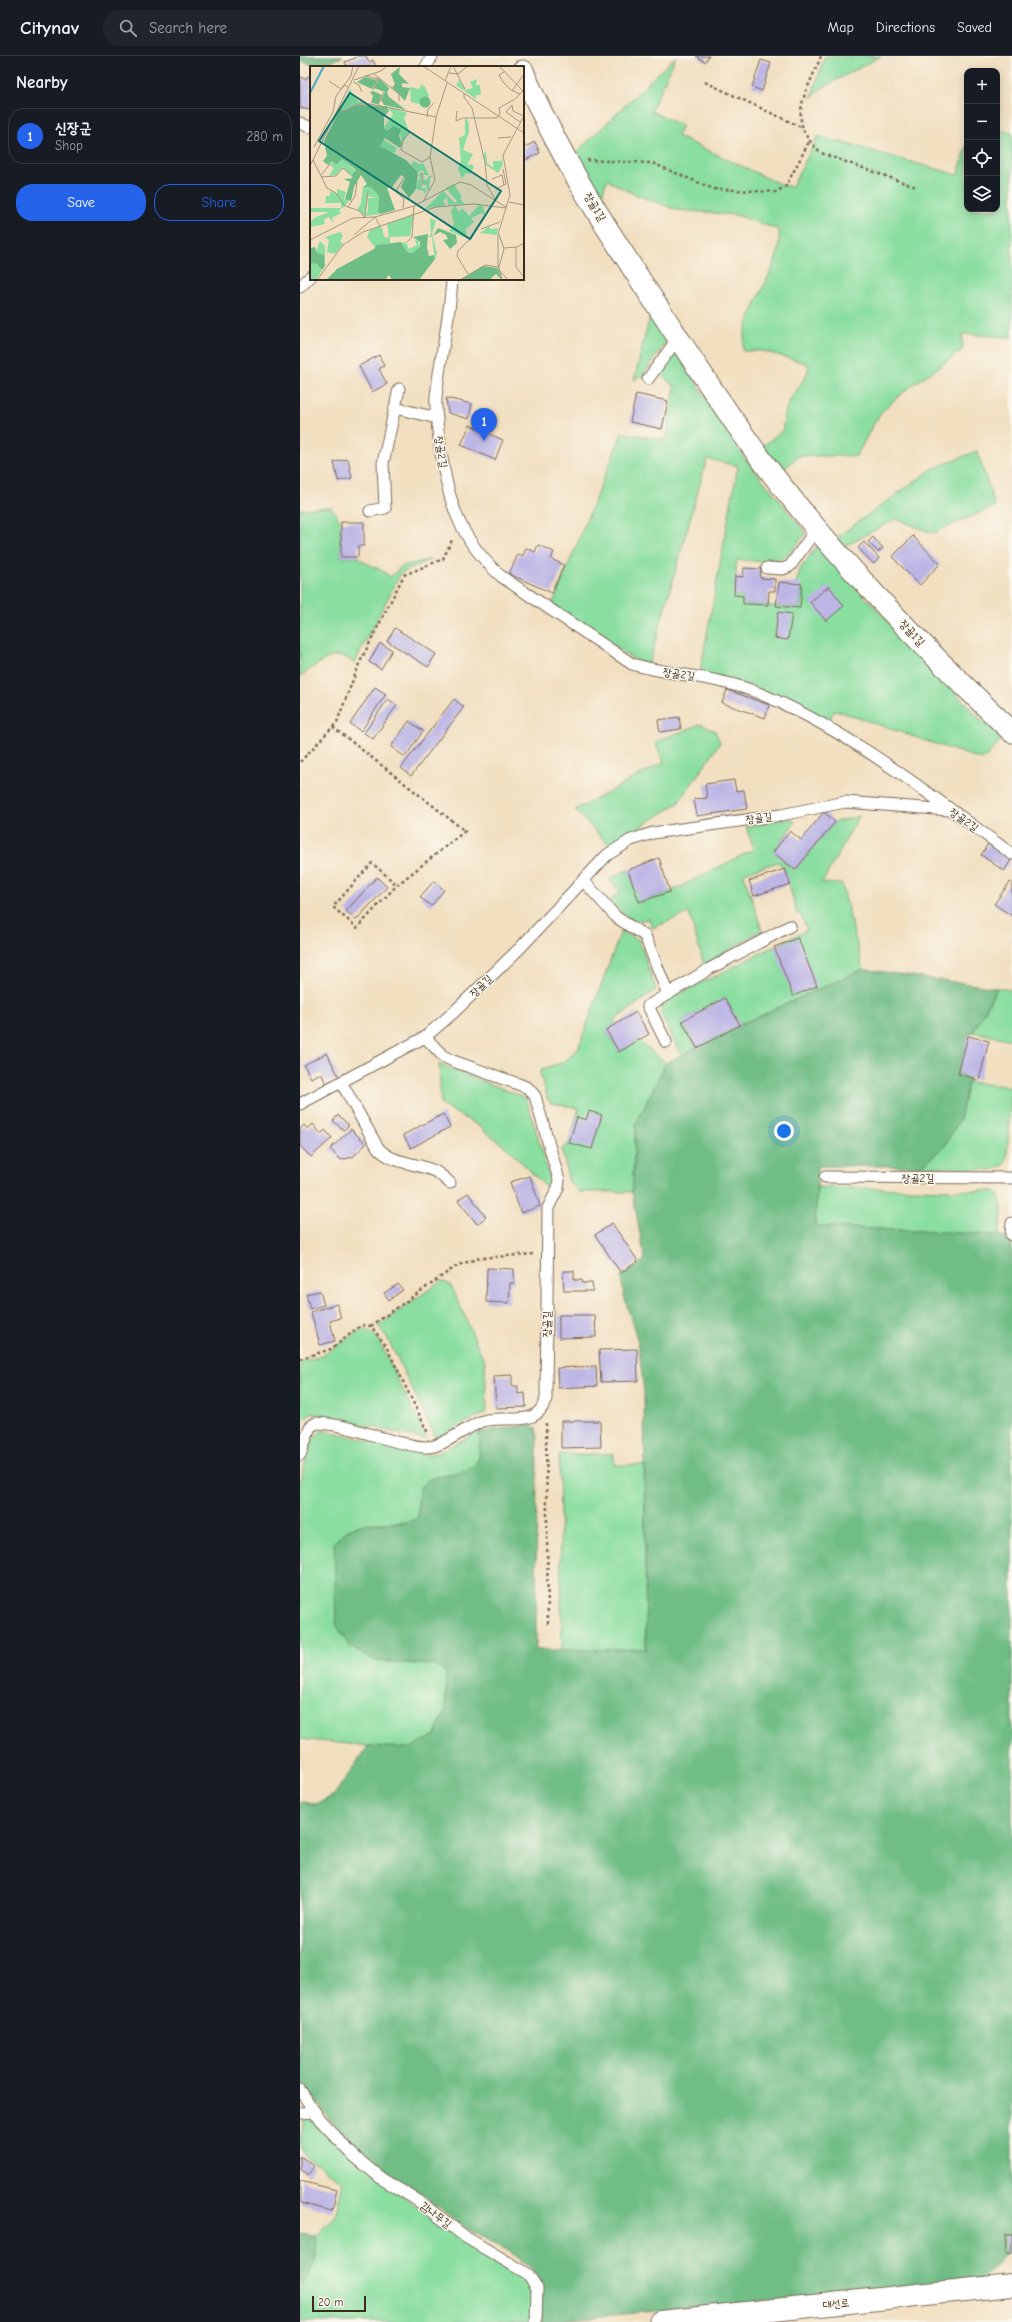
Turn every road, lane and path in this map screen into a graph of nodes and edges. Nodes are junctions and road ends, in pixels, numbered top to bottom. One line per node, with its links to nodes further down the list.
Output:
1 (432, 56): 4 (lane)
2 (517, 56): 5 (street)
3 (821, 56): 8 (path)
4 (427, 66)
5 (522, 66)
6 (524, 73): 10 (street, 장골1길)
7 (705, 82): 8 (path)
8 (801, 127): 9 (path)
9 (809, 142): 10 (path); 11 (path)
10 (569, 164): 15 (street, 장골1길)
11 (916, 187)
12 (310, 277): 14 (lane)
13 (452, 280): 19 (lane, 장골2길)
14 (300, 287)
15 (678, 338): 16 (lane); 22 (street, 장골1길)
16 (648, 379)
17 (399, 389): 18 (lane)
18 (395, 408): 19 (lane); 20 (lane)
19 (437, 418): 21 (lane, 장골2길)
20 (370, 511)
21 (460, 526): 24 (path); 27 (lane, 장골2길)
22 (817, 528): 23 (lane); 25 (street, 장골1길)
23 (767, 568)
24 (333, 727): 26 (path); 30 (path)
25 (1012, 732)
26 (300, 762)
27 (950, 810): 28 (lane, 장골2길); 29 (lane, 장골길)
28 (1012, 854)
29 (583, 880): 32 (lane); 33 (lane, 장골길)
30 (397, 884): 30 (path)
31 (790, 926): 32 (lane)
32 (668, 994): 34 (lane)
33 (425, 1037): 35 (lane, 장골길); 42 (lane, 장골길)
34 (666, 1042)
35 (341, 1082): 36 (lane, 장골길); 39 (lane)
36 (300, 1104)
37 (825, 1178): 38 (lane, 장골2길)
38 (1012, 1178)
39 (450, 1183)
40 (1012, 1222): 41 (lane)
41 (1011, 1235)
42 (548, 1253): 43 (path); 45 (lane, 장골길)
43 (371, 1326): 44 (path); 46 (path)
44 (300, 1359)
45 (546, 1399): 46 (lane); 48 (path)
46 (434, 1446): 47 (lane)
47 (300, 1455)
48 (548, 1627)
49 (300, 2090): 50 (lane, 감나무길)
50 (315, 2112): 51 (lane); 53 (lane, 감나무길)
51 (300, 2113)
52 (1012, 2285): 54 (street, 대선로)
53 (536, 2322)
54 (660, 2322)

